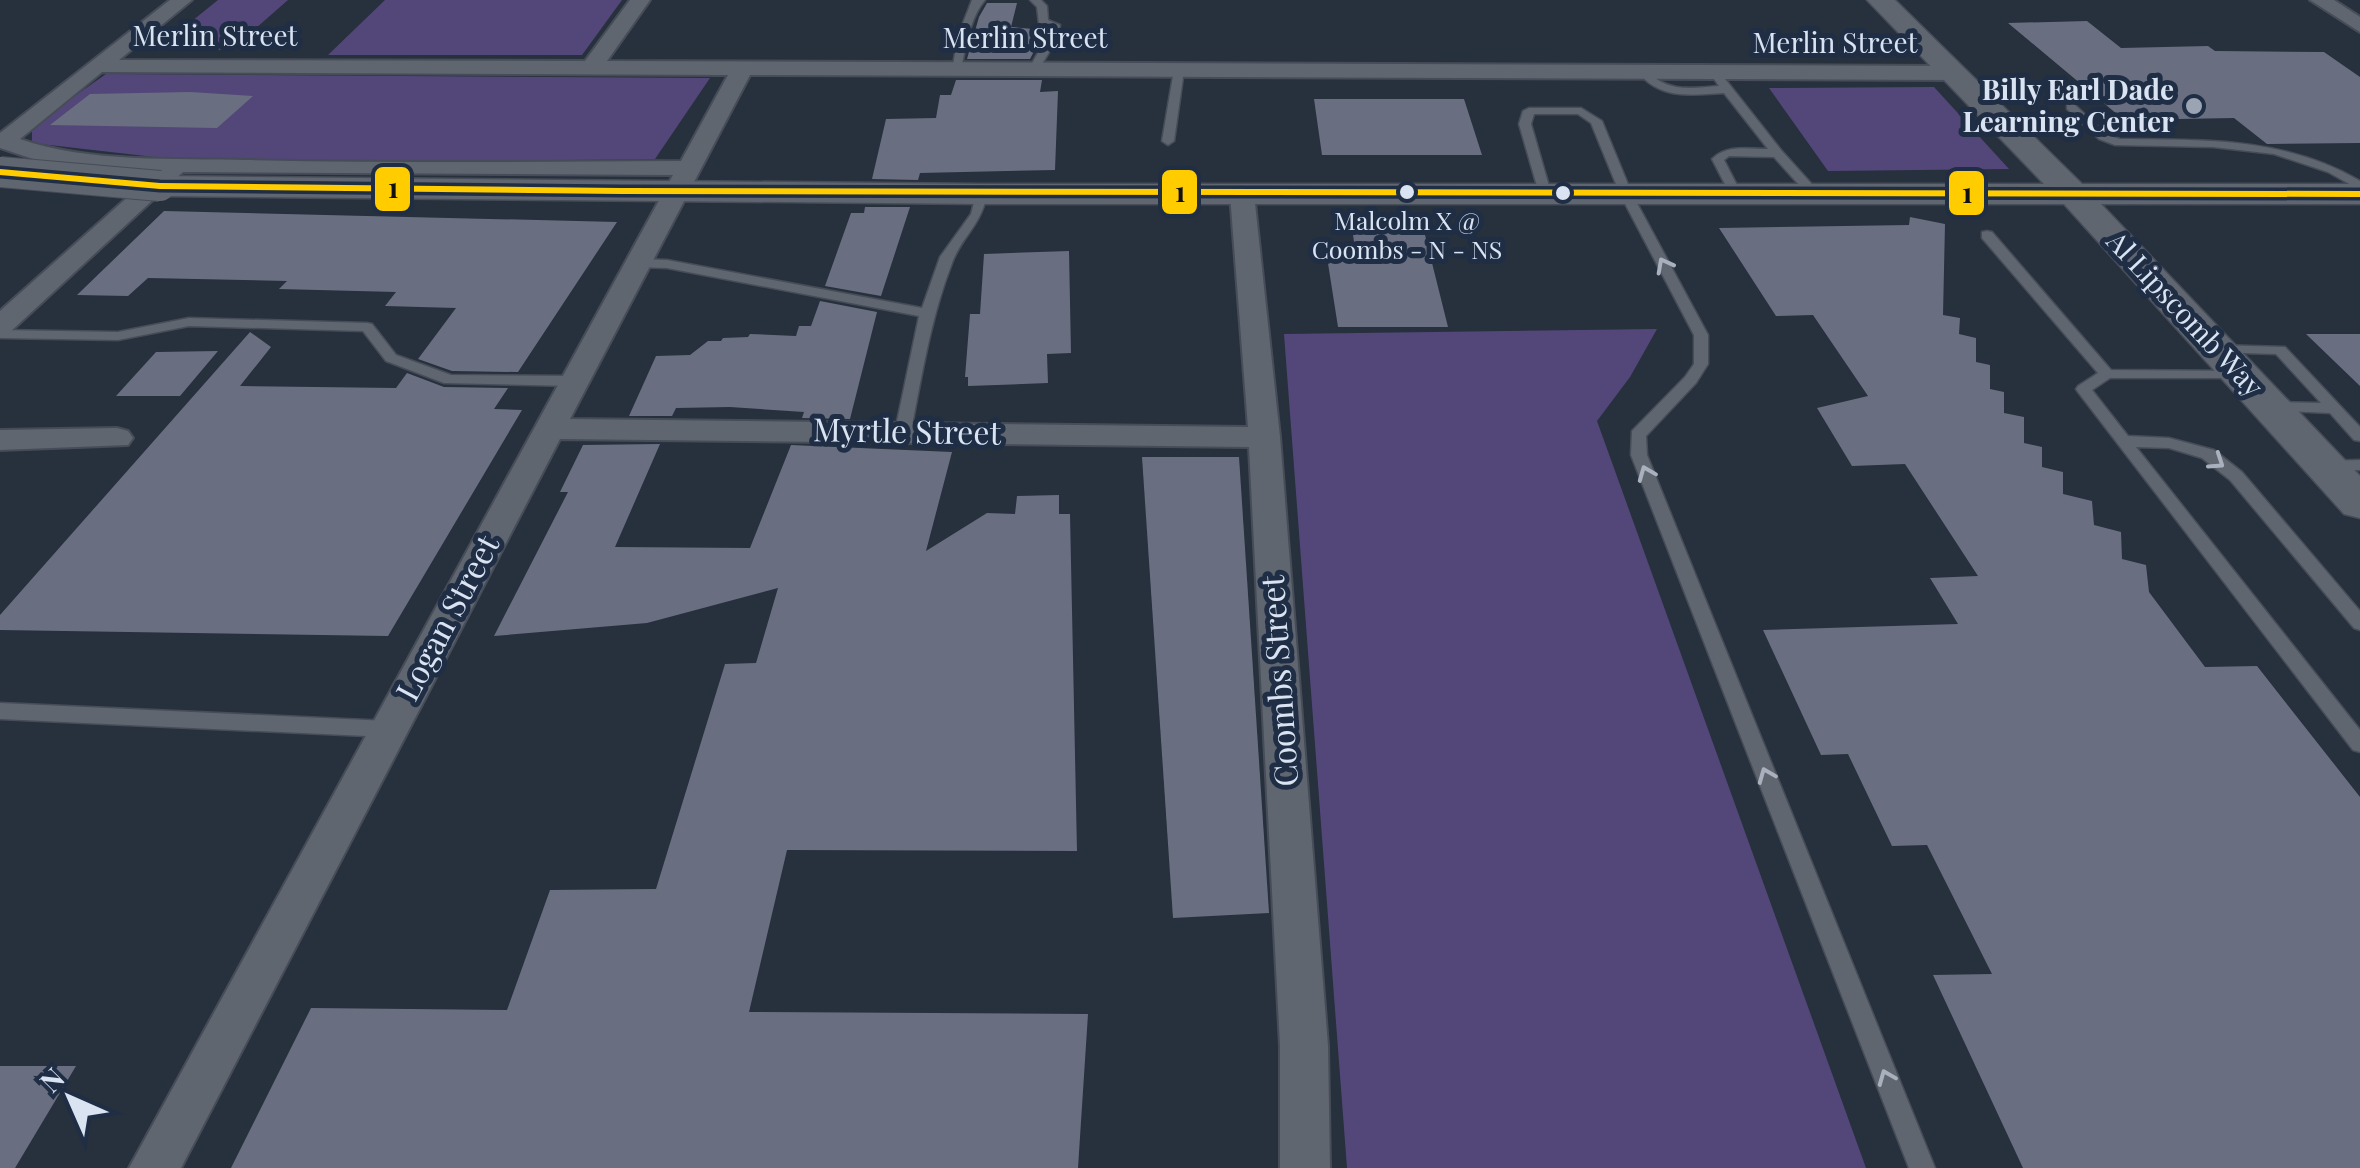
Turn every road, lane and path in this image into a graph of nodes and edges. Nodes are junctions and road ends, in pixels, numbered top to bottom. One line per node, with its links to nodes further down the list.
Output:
1 (182, 0): 8 (street)
2 (640, 0): 9 (street)
3 (980, 0): 12 (lane)
4 (1034, 0): 10 (lane)
5 (1880, 0): 14 (street, Al Lipscomb Way)
6 (2320, 0): 7 (street)
7 (2360, 26)
8 (96, 66): 9 (street, Merlin Street); 19 (street)
9 (592, 66): 11 (street, Merlin Street)
10 (1035, 68): 12 (street, Merlin Street); 13 (street, Merlin Street)
11 (742, 69): 12 (street, Merlin Street); 21 (street, Logan Street)
12 (956, 69)
13 (1179, 70): 15 (street, Merlin Street); 17 (lane)
14 (1955, 73): 15 (street, Merlin Street); 24 (street, Al Lipscomb Way)
15 (1721, 80): 18 (lane)
16 (2071, 106): 22 (lane)
17 (1168, 140)
18 (1777, 152): 28 (lane); 29 (lane)
19 (176, 166): 21 (street); 34 (street)
20 (0, 172): 21 (street, bridge)
21 (684, 180): 25 (street); 32 (street, Logan Street)
22 (2360, 186)
23 (1546, 193): 26 (street); 27 (street); 27 (lane)
24 (2072, 193): 29 (street); 30 (street); 36 (street, Al Lipscomb Way)
25 (981, 194): 26 (street); 33 (lane)
26 (1242, 194): 44 (street, Coombs Street)
27 (1626, 194): 28 (street); 55 (lane, one-way to 27)
28 (1735, 194): 29 (street)
29 (1813, 194)
30 (2360, 194)
31 (1987, 235): 37 (lane)
32 (639, 263): 33 (lane); 38 (street, Logan Street)
33 (927, 314): 42 (lane)
34 (0, 326)
35 (0, 334): 38 (lane)
36 (2228, 361): 37 (lane); 39 (street, Al Lipscomb Way); 40 (lane)
37 (2107, 374): 47 (lane)
38 (574, 381): 41 (street, Logan Street)
39 (2270, 407): 40 (lane); 48 (street, Al Lipscomb Way)
40 (2334, 408): 43 (lane)
41 (549, 429): 42 (street, Myrtle Street); 51 (street, Logan Street)
42 (903, 432): 44 (street, Myrtle Street)
43 (2360, 436)
44 (1264, 437): 54 (street, Coombs Street)
45 (117, 438): 46 (street)
46 (0, 440)
47 (2124, 441): 49 (lane, one-way to 49); 52 (lane)
48 (2353, 487)
49 (2360, 624)
50 (0, 711): 51 (lane)
51 (388, 729): 53 (street, Logan Street)
52 (2360, 744)
53 (154, 1168)
54 (1304, 1168)
55 (1922, 1168)

